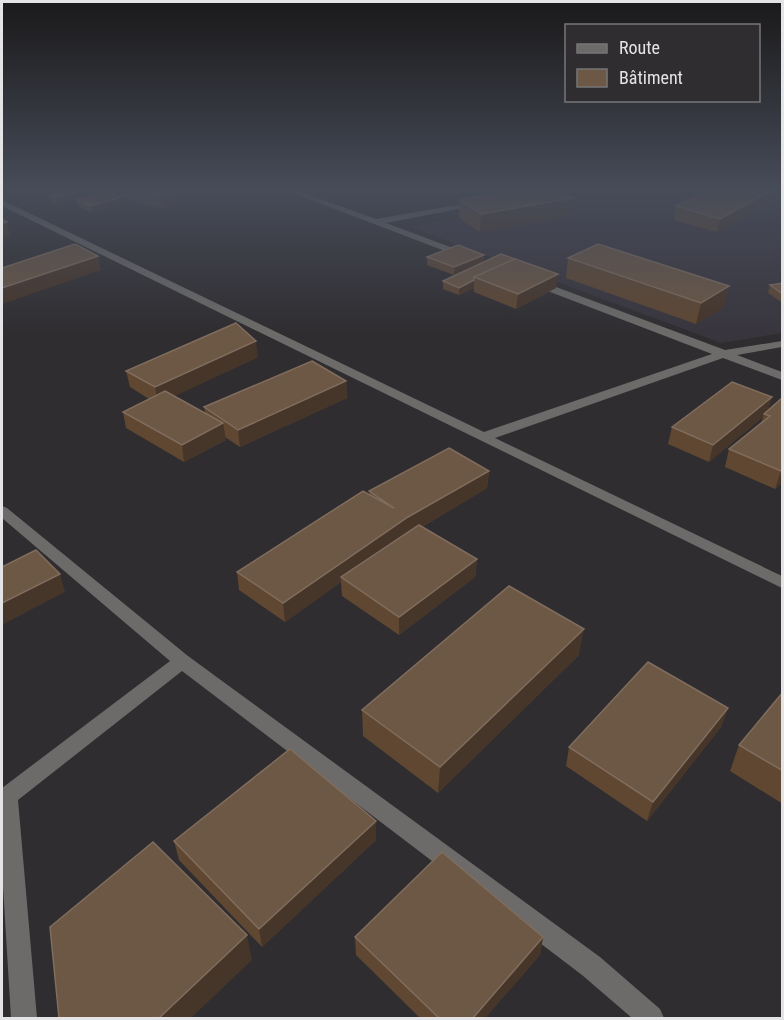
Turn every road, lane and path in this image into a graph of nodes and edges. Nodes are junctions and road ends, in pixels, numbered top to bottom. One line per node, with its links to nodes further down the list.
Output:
1 (74, 238): 8 (street)
2 (416, 238): 3 (street)
3 (477, 261)
4 (522, 278): 6 (street)
5 (783, 345): 6 (street)
6 (723, 354): 7 (street); 8 (street)
7 (783, 376)
8 (484, 436): 10 (street)
9 (2, 512): 11 (street)
10 (783, 583)
11 (182, 661): 12 (street); 14 (street)
12 (4, 797): 13 (street)
13 (24, 1018)
14 (651, 1018)

